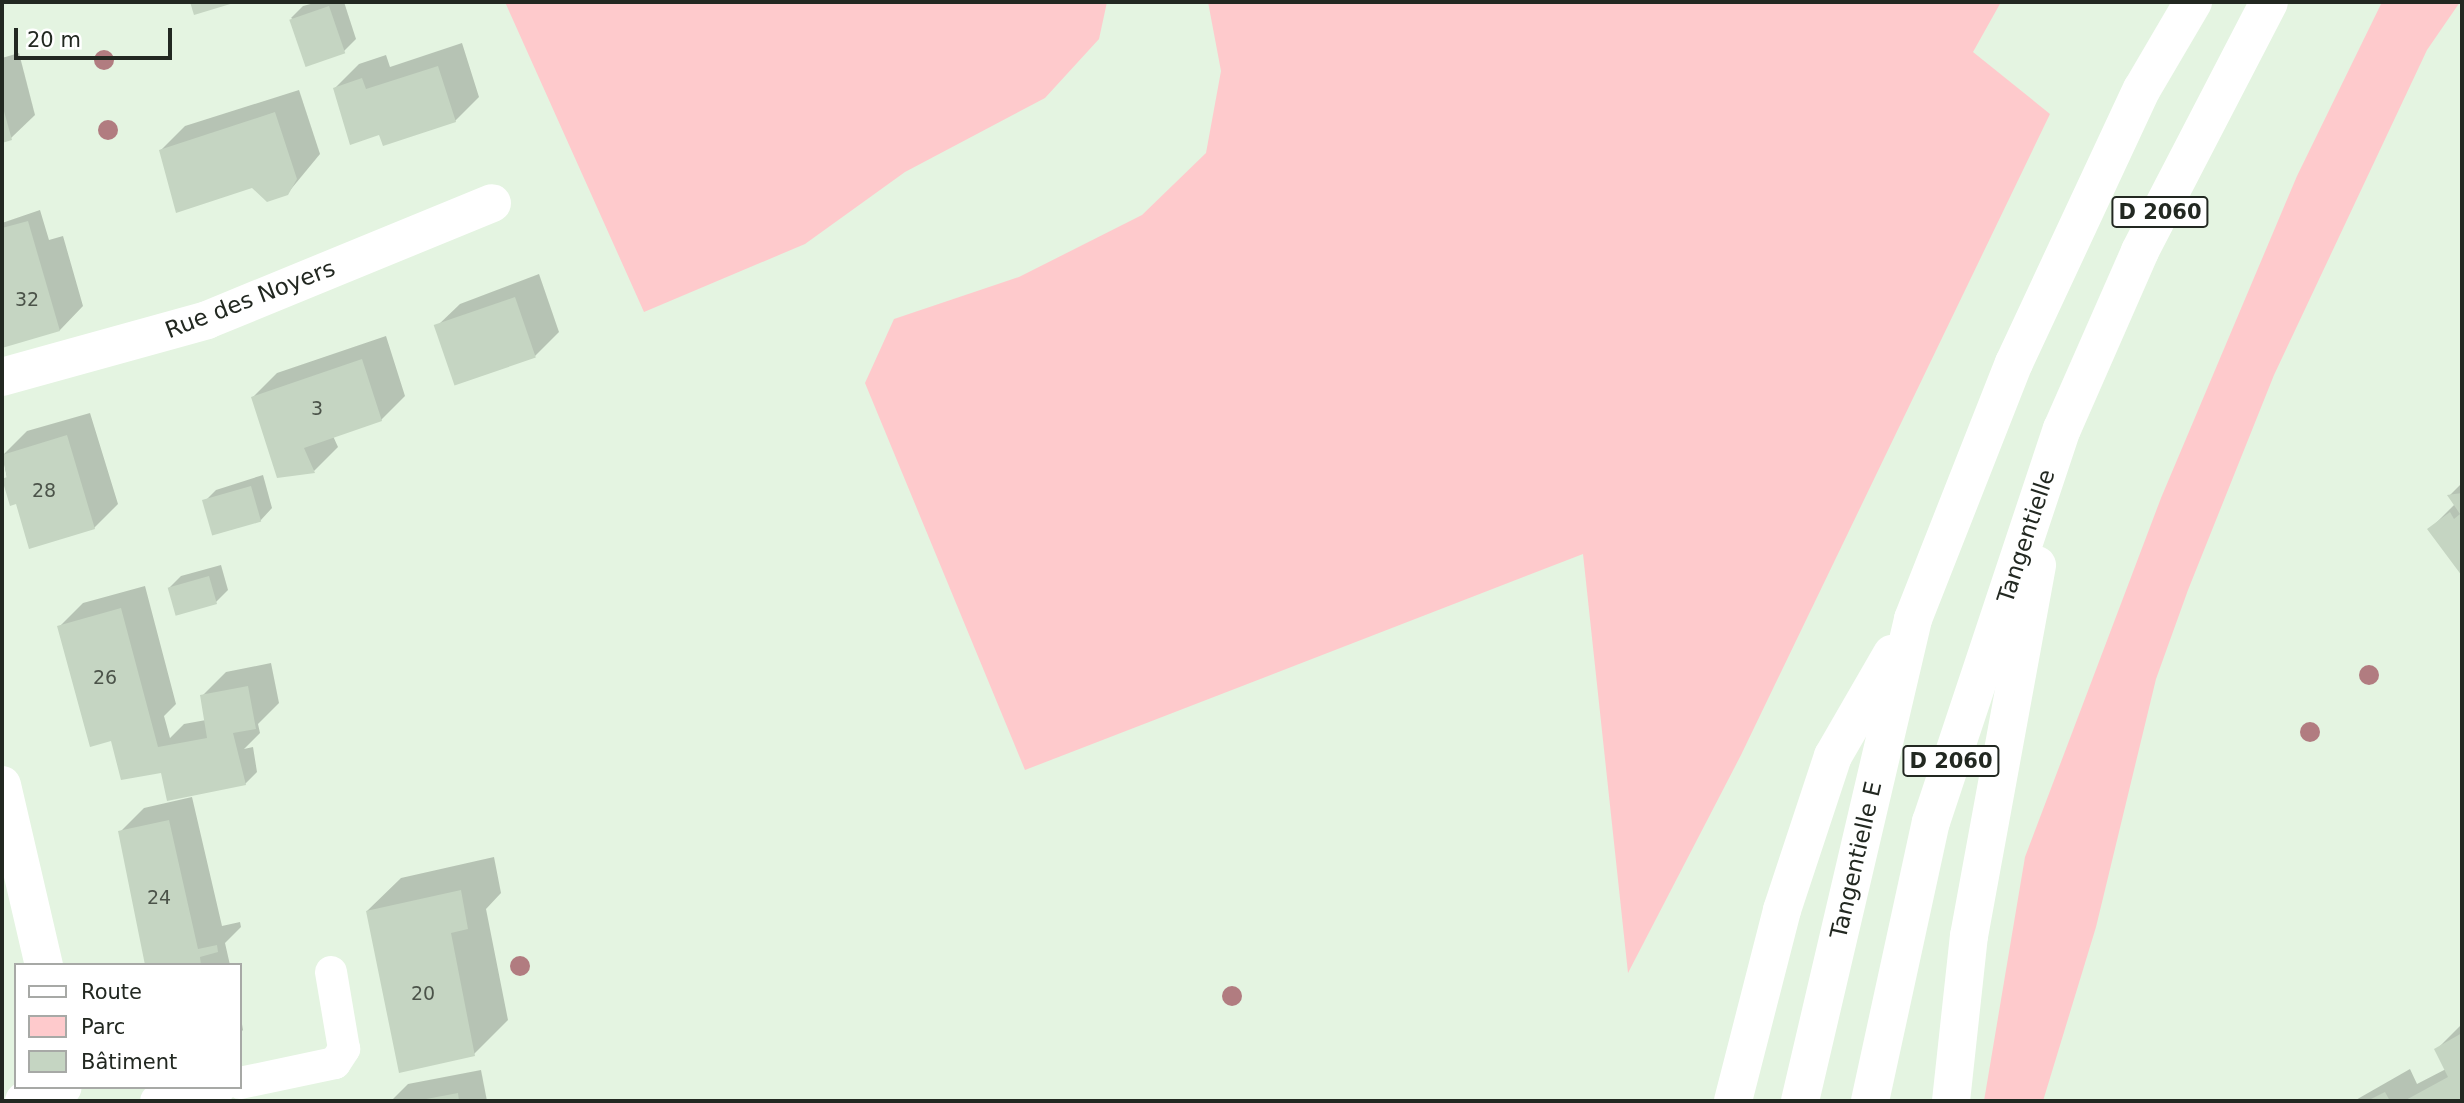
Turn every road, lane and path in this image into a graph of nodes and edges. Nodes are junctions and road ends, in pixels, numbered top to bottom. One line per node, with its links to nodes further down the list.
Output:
1 (2193, 2): 6 (main road, D 2060)
2 (2269, 2): 5 (main road, Tangentielle / D 2060)
3 (492, 203): 4 (main road, Rue des Noyers)
4 (2, 377)
5 (2062, 429): 17 (main road, Tangentielle / D 2060); 18 (main road)
6 (1913, 619): 15 (main road); 16 (main road, Tangentielle E / D 2060)
7 (2, 785): 8 (main road)
8 (44, 963)
9 (331, 972): 10 (lane)
10 (242, 1083)
11 (57, 1089): 13 (main road)
12 (212, 1089): 14 (lane)
13 (24, 1101)
14 (156, 1101)
15 (1733, 1101)
16 (1800, 1101)
17 (1870, 1101)
18 (1951, 1101)

